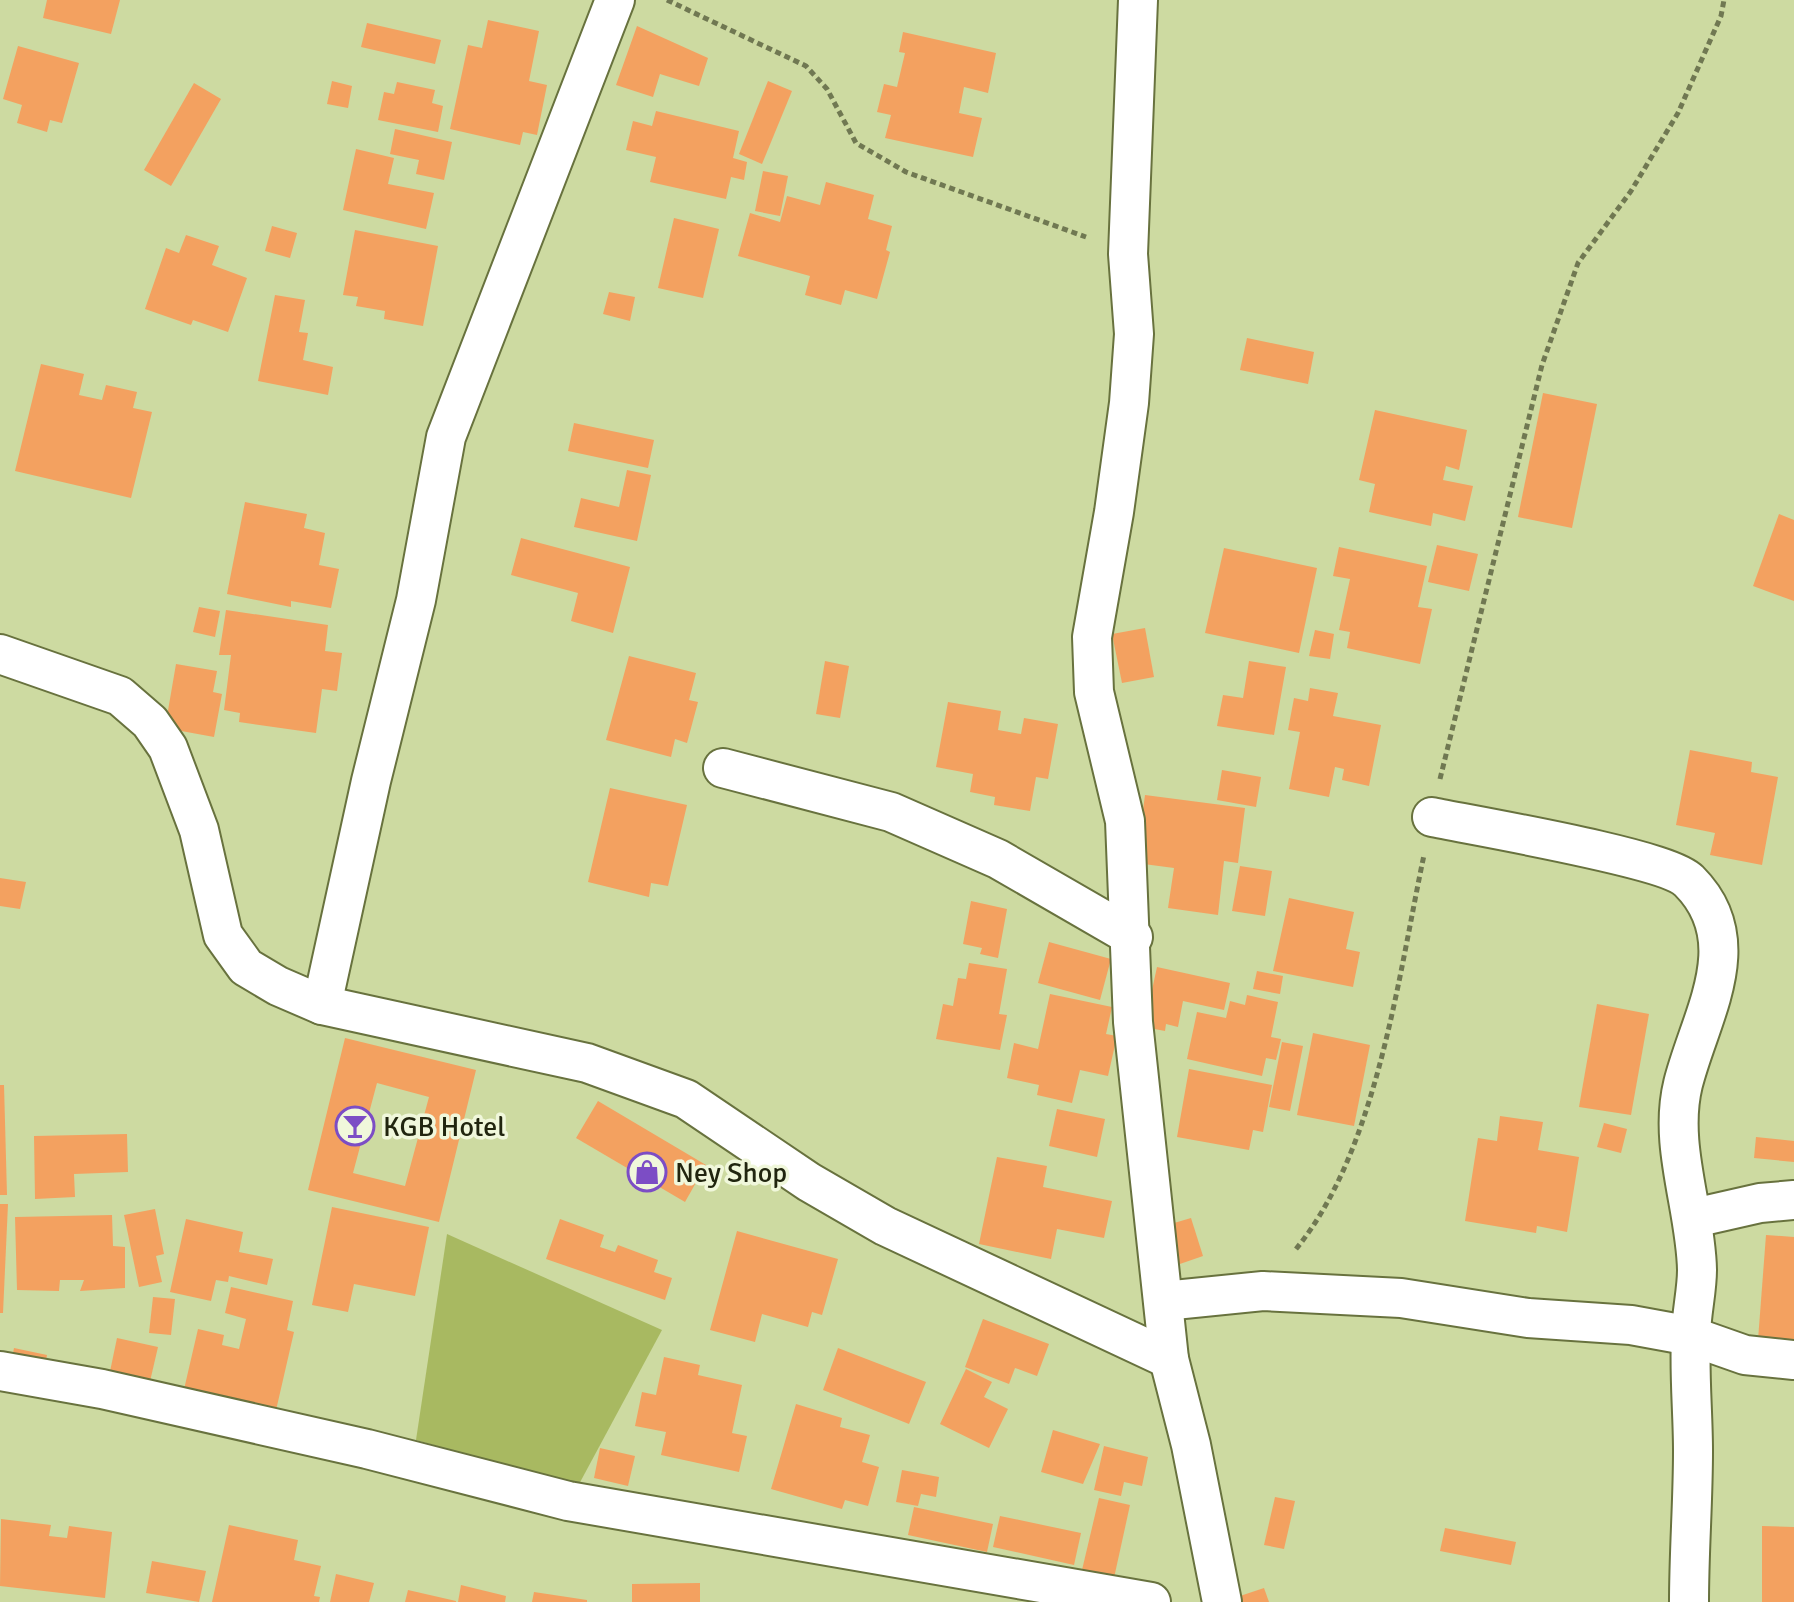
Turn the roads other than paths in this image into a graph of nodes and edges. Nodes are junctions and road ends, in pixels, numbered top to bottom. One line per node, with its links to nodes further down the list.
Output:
1 (615, 0): 7 (street)
2 (1138, 0): 6 (street)
3 (0, 654): 7 (street)
4 (723, 768): 6 (street)
5 (1432, 817): 9 (street)
6 (1133, 937): 10 (street)
7 (322, 1005): 12 (street)
8 (1794, 1200): 9 (street)
9 (1694, 1218): 11 (street)
10 (1164, 1301): 11 (street); 12 (street)
11 (1691, 1336): 13 (street); 17 (street)
12 (1169, 1359): 16 (street)
13 (1794, 1360)
14 (0, 1371): 15 (street)
15 (1151, 1602)
16 (1222, 1602)
17 (1689, 1602)

